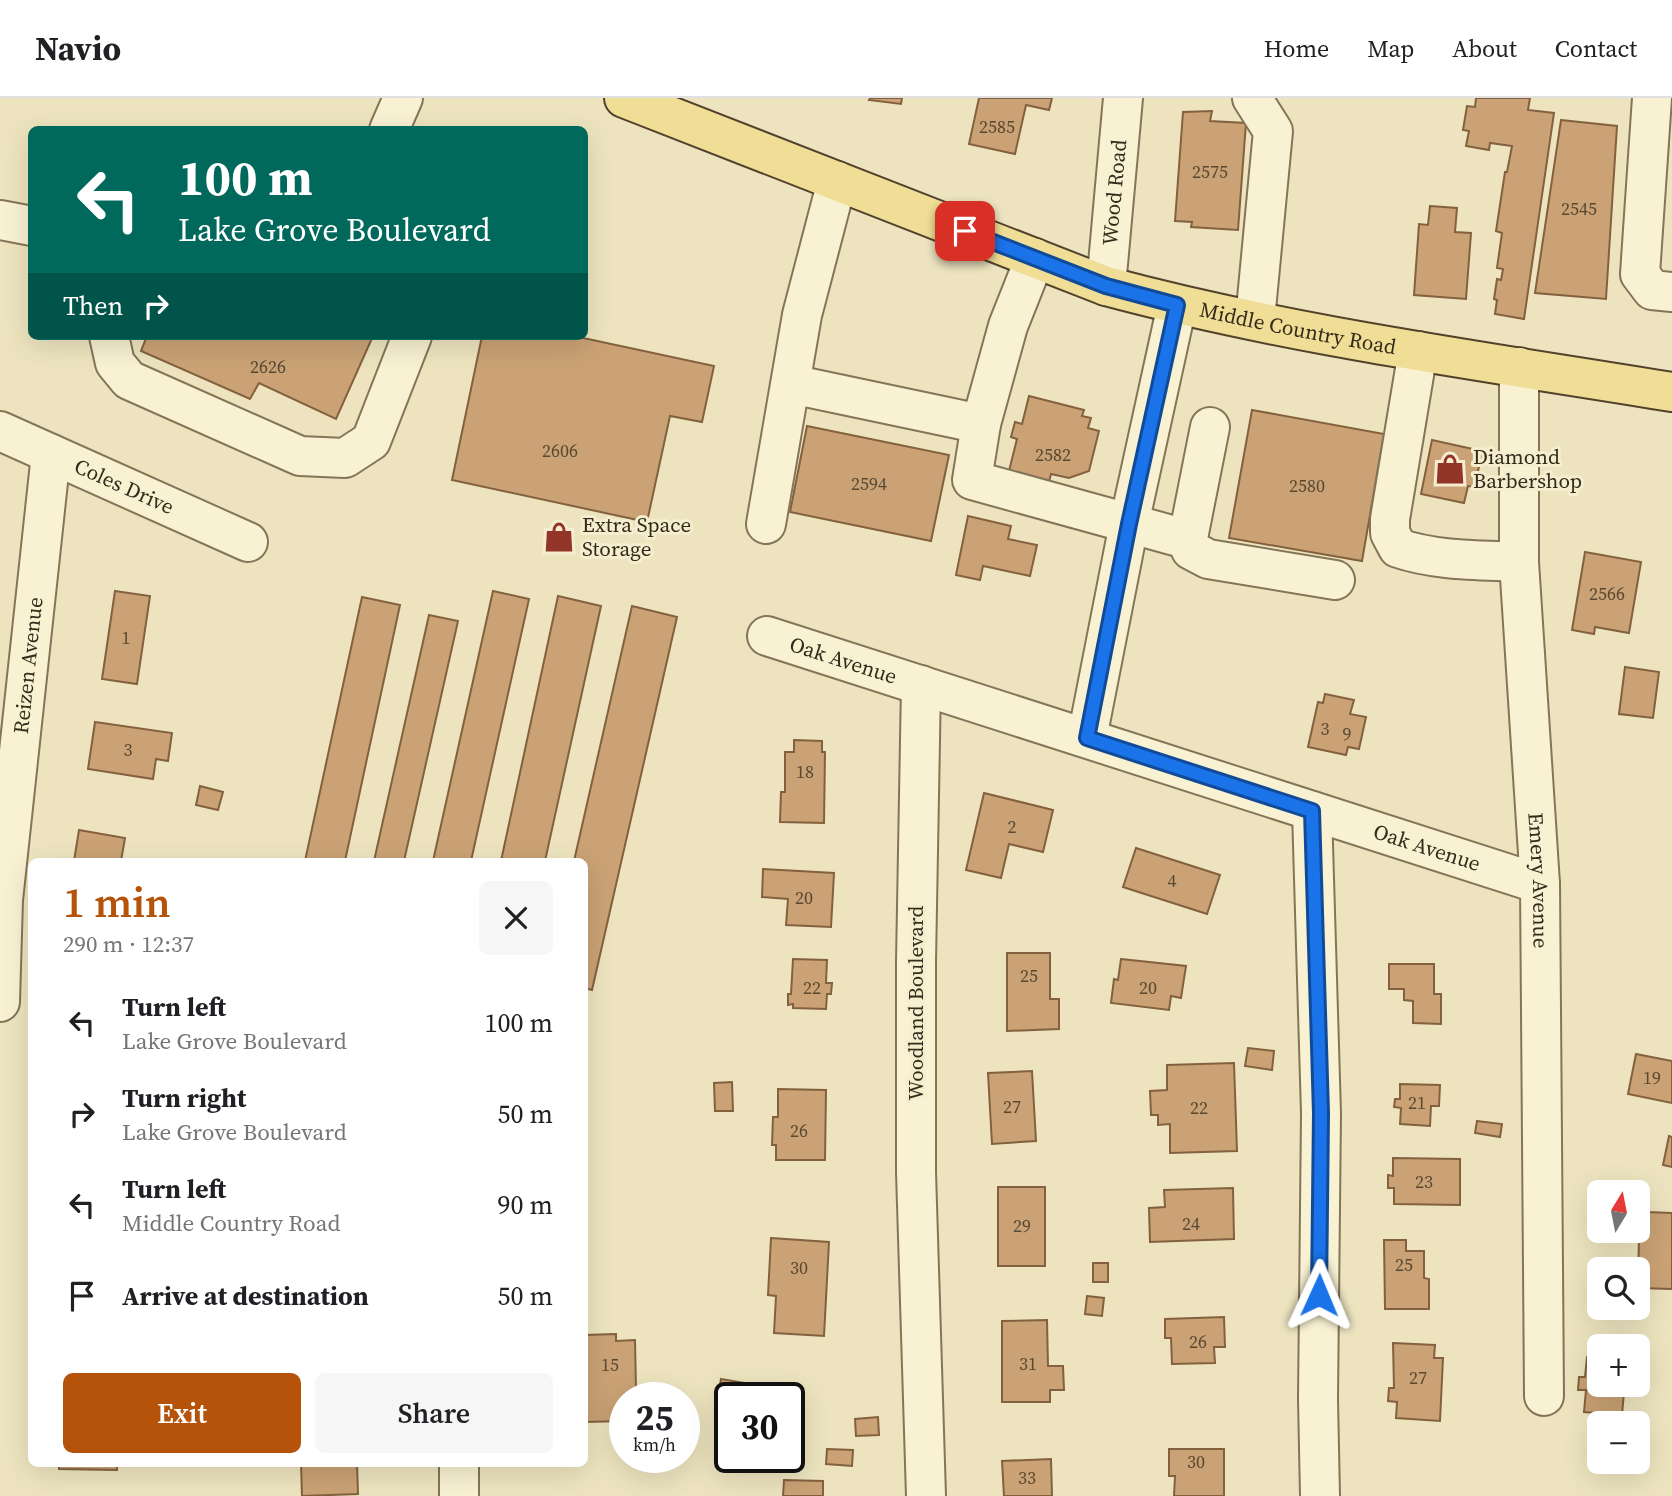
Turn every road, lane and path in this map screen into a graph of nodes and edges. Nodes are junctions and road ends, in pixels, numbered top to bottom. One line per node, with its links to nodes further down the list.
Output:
1 (403, 98): 8 (street)
2 (624, 98): 9 (main road, Middle Country Road)
3 (1123, 98): 13 (street, Wood Road)
4 (1252, 98): 16 (street)
5 (1652, 98): 14 (street)
6 (1665, 98): 7 (street)
7 (1672, 99)
8 (390, 126)
9 (837, 181): 12 (main road, Middle Country Road); 21 (street)
10 (0, 220): 11 (street)
11 (28, 225)
12 (1034, 258): 13 (main road, Middle Country Road); 23 (street)
13 (1106, 286): 15 (main road, Middle Country Road)
14 (1672, 292)
15 (1177, 305): 16 (main road, Middle Country Road); 28 (street)
16 (1255, 320): 19 (main road, Middle Country Road)
17 (110, 340): 18 (street)
18 (410, 340)
19 (1418, 351): 20 (main road, Middle Country Road); 31 (street)
20 (1519, 367): 22 (main road, Middle Country Road); 31 (street, Emery Avenue)
21 (791, 384): 23 (street); 27 (street)
22 (1672, 392)
23 (981, 424): 28 (street)
24 (1210, 427): 29 (street)
25 (0, 430): 26 (street, Coles Drive)
26 (51, 454): 30 (street, Coles Drive); 38 (street, Reizen Avenue)
27 (766, 524)
28 (1129, 524): 29 (street); 35 (street)
29 (1185, 537): 32 (street)
30 (248, 542)
31 (1520, 562): 37 (street, Emery Avenue)
32 (1335, 580)
33 (767, 636): 34 (street, Oak Avenue)
34 (921, 685): 35 (street); 42 (street, Woodland Boulevard)
35 (1087, 738): 36 (street, Oak Avenue)
36 (1312, 811): 37 (street, Oak Avenue); 43 (street)
37 (1540, 884): 39 (street, Emery Avenue)
38 (0, 1002)
39 (1544, 1396)
40 (459, 1467): 41 (street)
41 (459, 1496)
42 (926, 1496)
43 (1320, 1496)

